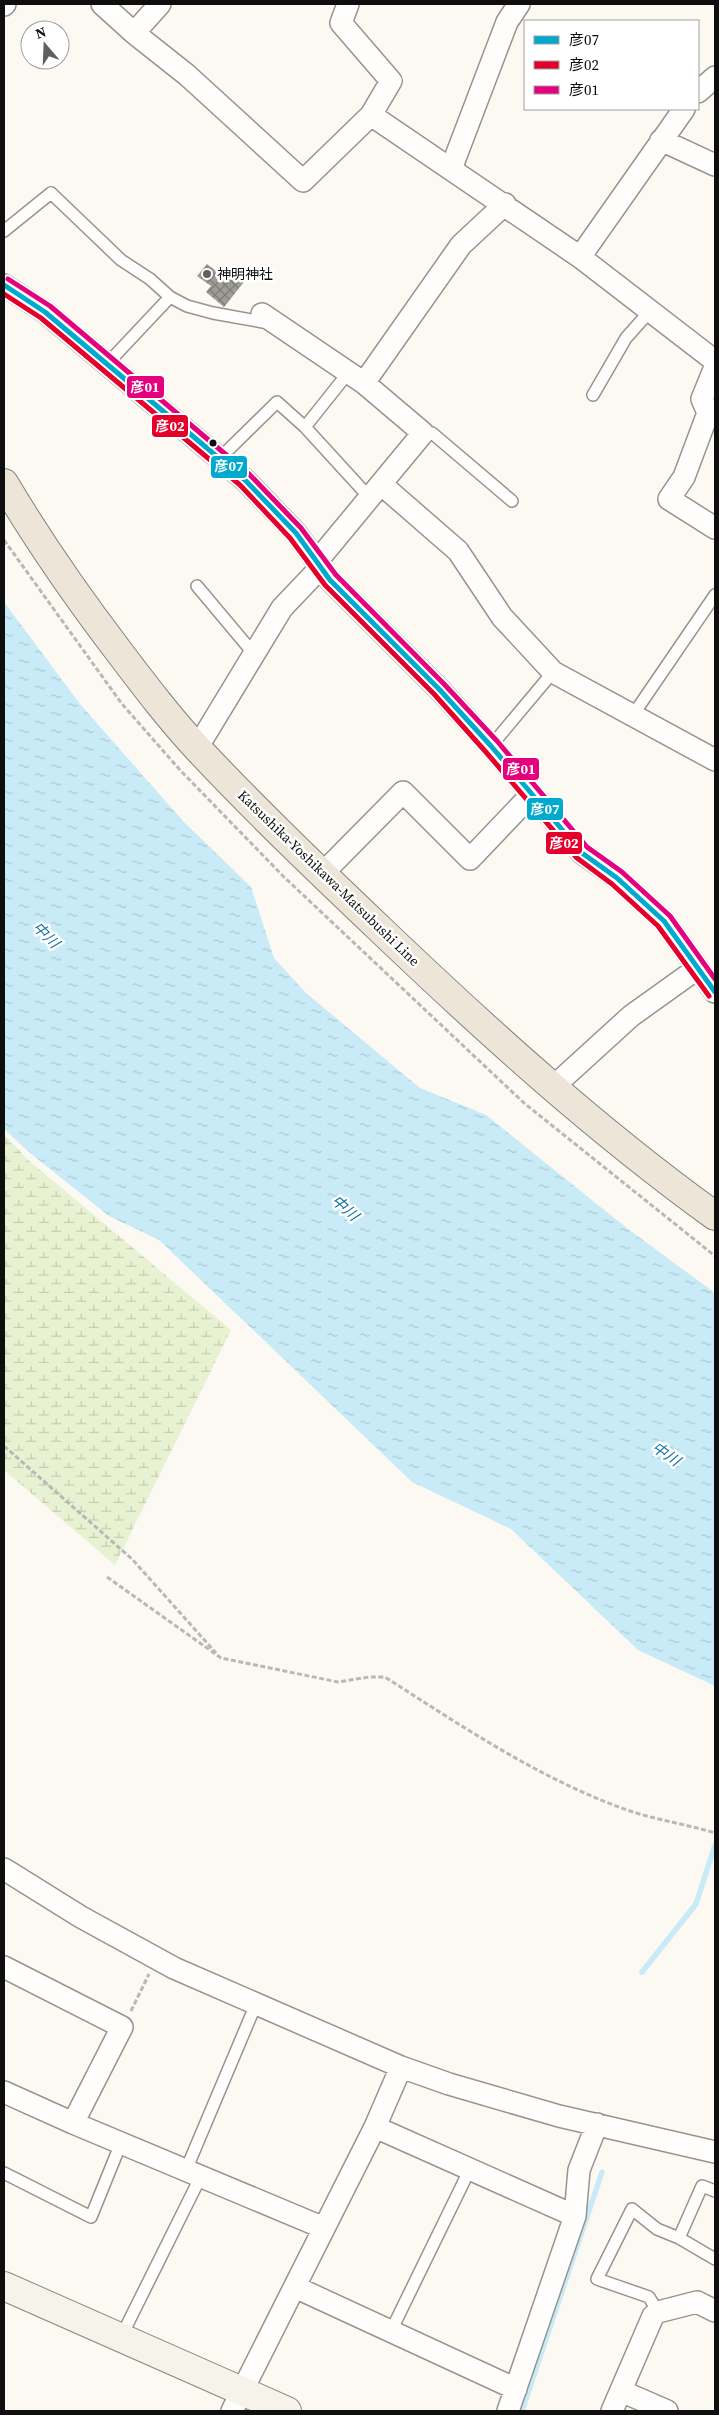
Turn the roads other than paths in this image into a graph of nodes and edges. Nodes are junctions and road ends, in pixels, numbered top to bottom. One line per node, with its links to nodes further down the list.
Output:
1 (102, 4): 5 (street)
2 (160, 4): 5 (street)
3 (348, 4): 9 (street)
4 (519, 4): 12 (street)
5 (134, 33): 9 (street)
6 (715, 77): 7 (street)
7 (699, 91)
8 (683, 110): 10 (street)
9 (371, 115): 12 (street)
10 (661, 140): 11 (street); 15 (street)
11 (715, 165)
12 (451, 169): 13 (street)
13 (505, 204): 15 (street); 23 (street)
14 (4, 231): 17 (lane)
15 (580, 257): 18 (street)
16 (4, 285): 21 (street)
17 (170, 297): 19 (lane); 21 (lane)
18 (650, 311): 20 (street); 24 (lane)
19 (262, 318): 23 (street)
20 (715, 361)
21 (106, 365): 27 (street)
22 (715, 367): 31 (street)
23 (354, 380): 25 (lane); 26 (street)
24 (593, 395)
25 (305, 427): 27 (lane); 29 (lane)
26 (423, 433): 29 (street); 30 (lane)
27 (220, 458): 32 (street)
28 (4, 483): 39 (main road, Katsushika-Yoshikawa-Matsubushi Line)
29 (375, 491): 32 (street); 36 (street)
30 (512, 501)
31 (715, 528)
32 (319, 564): 35 (street); 38 (street)
33 (197, 586): 35 (lane)
34 (715, 595): 37 (lane)
35 (254, 654): 39 (street)
36 (553, 672): 37 (street); 38 (lane)
37 (633, 715): 40 (street)
38 (491, 746): 41 (street)
39 (197, 748): 42 (main road, Katsushika-Yoshikawa-Matsubushi Line)
40 (715, 760)
41 (532, 794): 42 (street); 43 (street)
42 (322, 874): 45 (main road, Katsushika-Yoshikawa-Matsubushi Line)
43 (698, 968): 44 (street); 45 (street)
44 (715, 992)
45 (552, 1088): 46 (main road, Katsushika-Yoshikawa-Matsubushi Line)
46 (715, 1216)
47 (4, 1869): 49 (street)
48 (4, 1967): 52 (street)
49 (256, 2004): 50 (street); 59 (lane)
50 (401, 2067): 53 (street); 54 (street)
51 (4, 2092): 52 (street)
52 (73, 2123): 55 (street)
53 (597, 2124): 56 (street); 61 (street)
54 (375, 2126): 57 (street); 62 (street)
55 (121, 2143): 58 (lane); 59 (street)
56 (715, 2152)
57 (470, 2169): 61 (street); 69 (lane)
58 (4, 2173)
59 (193, 2173): 62 (street); 70 (lane)
60 (715, 2191): 63 (lane)
61 (575, 2216): 71 (street)
62 (324, 2228): 66 (street)
63 (679, 2238): 64 (lane); 68 (lane)
64 (715, 2260)
65 (4, 2286): 70 (street)
66 (295, 2288): 69 (street); 73 (street)
67 (715, 2311): 68 (street)
68 (658, 2312): 72 (street)
69 (391, 2332): 71 (street)
70 (120, 2337): 73 (street)
71 (516, 2389): 75 (street)
72 (621, 2391): 76 (street); 77 (street)
73 (237, 2402): 74 (street)
74 (287, 2411)
75 (508, 2411)
76 (612, 2411)
77 (667, 2411)

